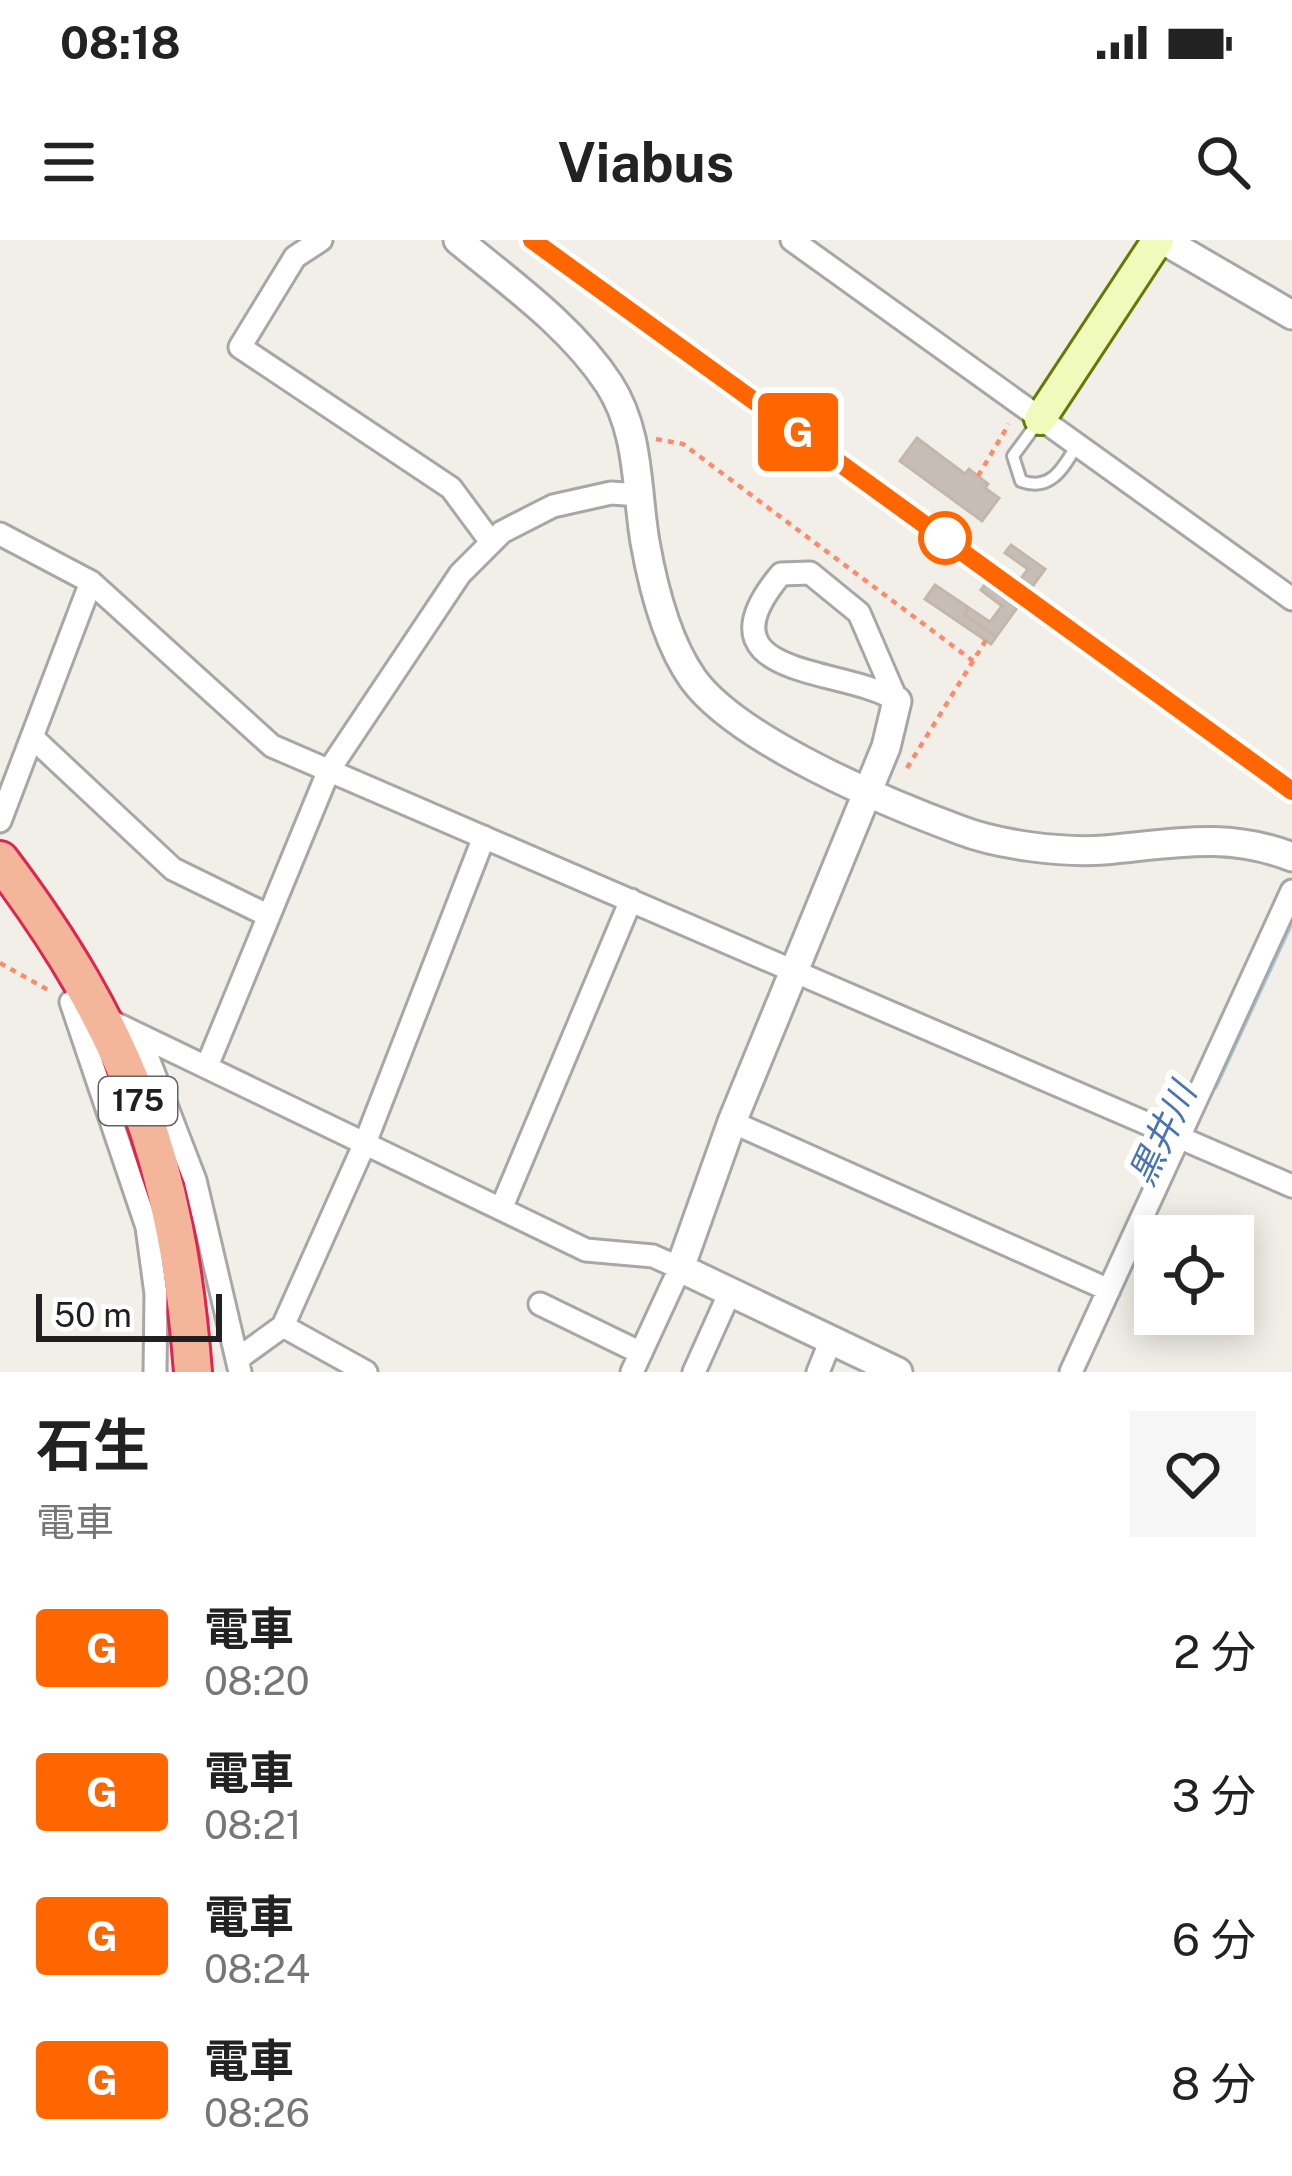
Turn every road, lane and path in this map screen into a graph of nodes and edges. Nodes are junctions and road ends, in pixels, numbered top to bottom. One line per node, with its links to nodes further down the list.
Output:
1 (321, 240): 12 (street)
2 (458, 240): 7 (street)
3 (792, 240): 6 (street)
4 (1161, 240): 5 (street); 6 (main road)
5 (1292, 315)
6 (1031, 412): 8 (street); 8 (lane); 9 (path)
7 (633, 434): 10 (street); 16 (path)
8 (1077, 445): 14 (street)
9 (978, 476)
10 (640, 495): 12 (street); 20 (street)
11 (0, 533): 13 (street)
12 (491, 542): 19 (street)
13 (92, 582): 18 (street); 19 (street)
14 (1292, 599)
15 (986, 640): 16 (path)
16 (974, 661): 20 (path)
17 (897, 701): 17 (street); 20 (street)
18 (33, 738): 21 (street); 27 (street)
19 (329, 770): 22 (street); 27 (street)
20 (878, 794): 23 (street); 29 (street)
21 (0, 821)
22 (484, 838): 26 (street); 36 (street)
23 (1292, 857)
24 (0, 860): 31 (highway, 175)
25 (1292, 891): 35 (street)
26 (631, 901): 29 (street); 38 (street)
27 (267, 915): 33 (street)
28 (0, 963): 30 (path)
29 (794, 971): 34 (street); 35 (street)
30 (71, 1002): 31 (street); 47 (street)
31 (105, 1019): 32 (street); 48 (highway, 175)
32 (139, 1035): 33 (street); 46 (street)
33 (207, 1066): 36 (street)
34 (732, 1122): 39 (street); 40 (street)
35 (1181, 1138): 37 (street); 40 (street)
36 (365, 1143): 38 (street); 43 (street)
37 (1292, 1186)
38 (501, 1209): 39 (street)
39 (680, 1268): 41 (street); 45 (street)
40 (1109, 1290): 53 (street)
41 (730, 1292): 44 (street); 50 (street)
42 (540, 1304): 45 (street)
43 (283, 1326): 46 (street); 49 (street)
44 (831, 1340): 51 (street); 52 (street)
45 (636, 1362)
46 (239, 1365)
47 (155, 1372)
48 (193, 1372)
49 (366, 1372)
50 (694, 1372)
51 (818, 1372)
52 (898, 1372)
53 (1071, 1372)

